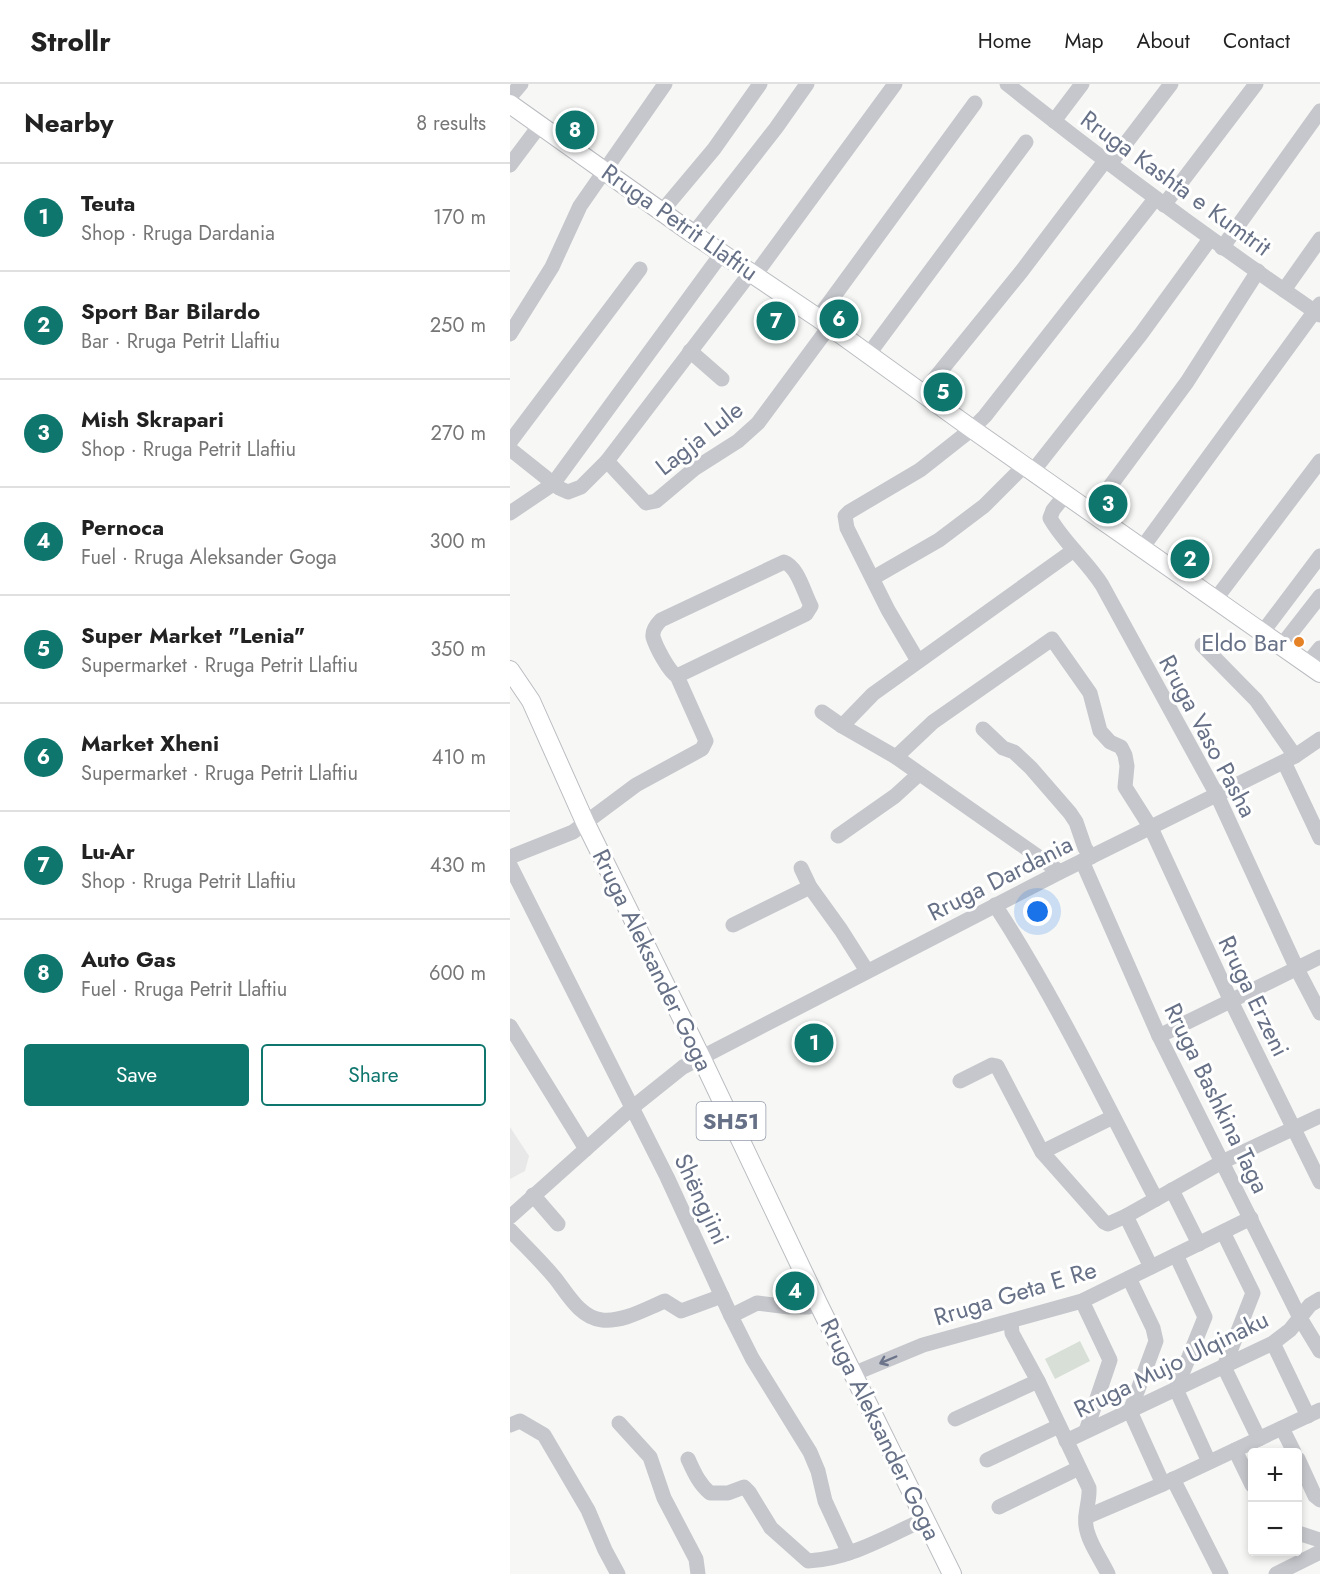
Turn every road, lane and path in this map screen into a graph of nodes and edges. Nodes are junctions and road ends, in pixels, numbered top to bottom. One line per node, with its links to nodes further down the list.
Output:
1 (521, 84): 10 (street)
2 (665, 84): 19 (street)
3 (760, 84): 21 (street)
4 (807, 84): 22 (street)
5 (895, 84): 28 (street)
6 (1007, 84): 14 (street, Rruga Kashta e Kumtrit)
7 (1082, 84): 14 (street)
8 (1171, 84): 17 (street)
9 (1256, 84): 20 (street)
10 (510, 96)
11 (975, 103): 31 (street)
12 (510, 104): 15 (main road, Rruga Petrit Llaftiu)
13 (1320, 111): 24 (street)
14 (1054, 121): 17 (street, Rruga Kashta e Kumtrit)
15 (540, 125): 18 (street); 19 (main road, Rruga Petrit Llaftiu)
16 (1026, 142): 34 (street)
17 (1108, 162): 20 (street, Rruga Kashta e Kumtrit); 36 (street)
18 (510, 165)
19 (606, 171): 21 (main road, Rruga Petrit Llaftiu); 32 (street)
20 (1160, 202): 24 (street, Rruga Kashta e Kumtrit); 37 (street)
21 (662, 211): 22 (main road, Rruga Petrit Llaftiu)
22 (693, 234): 25 (main road, Rruga Petrit Llaftiu)
23 (1320, 239): 29 (street)
24 (1216, 243): 27 (street, Rruga Kashta e Kumtrit); 42 (street)
25 (722, 253): 28 (main road, Rruga Petrit Llaftiu); 43 (street)
26 (640, 269): 38 (street)
27 (1258, 271): 29 (street, Rruga Kashta e Kumtrit); 45 (street)
28 (753, 273): 31 (main road, Rruga Petrit Llaftiu); 33 (street)
29 (1284, 290): 30 (street, Rruga Kashta e Kumtrit)
30 (1318, 310): 47 (street)
31 (823, 322): 34 (main road, Rruga Petrit Llaftiu); 40 (street, Lagja Lule)
32 (510, 334)
33 (690, 351): 35 (street); 40 (street)
34 (868, 354): 36 (main road, Rruga Petrit Llaftiu)
35 (722, 379)
36 (922, 394): 37 (main road, Rruga Petrit Llaftiu)
37 (972, 429): 42 (main road, Rruga Petrit Llaftiu); 50 (street)
38 (510, 442)
39 (510, 449): 43 (street)
40 (607, 461): 43 (street)
41 (1320, 461): 52 (street)
42 (1029, 468): 44 (main road, Rruga Petrit Llaftiu); 50 (street)
43 (553, 484): 46 (street)
44 (1066, 494): 45 (main road, Rruga Petrit Llaftiu); 48 (street, Rruga Vaso Pasha)
45 (1092, 512): 47 (main road, Rruga Petrit Llaftiu)
46 (510, 513)
47 (1142, 548): 52 (main road, Rruga Petrit Llaftiu)
48 (1074, 550): 57 (street); 68 (street, Rruga Vaso Pasha)
49 (1320, 556): 53 (street)
50 (873, 578): 57 (street)
51 (1320, 596): 55 (street)
52 (1215, 600): 53 (main road, Rruga Petrit Llaftiu)
53 (1262, 633): 55 (main road, Rruga Petrit Llaftiu)
54 (1202, 645): 66 (street)
55 (1281, 646): 58 (main road, Rruga Petrit Llaftiu)
56 (1320, 648): 58 (street)
57 (918, 661): 62 (street)
58 (1314, 668)
59 (510, 670): 69 (main road, Rruga Aleksander Goga / SH51)
60 (677, 676): 60 (street); 69 (street)
61 (822, 712): 62 (street)
62 (842, 726): 65 (street)
63 (983, 729): 74 (street, Rruga Bashkina Taga)
64 (1319, 742): 66 (street, Rruga Dardania)
65 (896, 757): 67 (street); 70 (street, Rruga Erzeni)
66 (1289, 759): 68 (street, Rruga Dardania); 72 (street)
67 (919, 774): 71 (street); 77 (street)
68 (1217, 795): 70 (street, Rruga Dardania); 82 (street, Rruga Vaso Pasha)
69 (585, 822): 73 (street); 88 (main road, Rruga Aleksander Goga / SH51)
70 (1151, 828): 74 (street, Rruga Dardania); 84 (street, Rruga Erzeni)
71 (838, 837)
72 (1320, 838)
73 (510, 857)
74 (1087, 859): 77 (street, Rruga Dardania); 87 (street, Rruga Bashkina Taga)
75 (510, 865): 90 (street, Shëngjini)
76 (801, 868): 78 (street)
77 (1060, 872): 79 (street, Rruga Dardania)
78 (810, 887): 80 (street); 83 (street)
79 (995, 905): 83 (street, Rruga Dardania); 92 (street)
80 (733, 925)
81 (1320, 957): 82 (street)
82 (1297, 969): 84 (street); 85 (street, Rruga Vaso Pasha)
83 (867, 971): 88 (street, Rruga Dardania)
84 (1231, 1001): 87 (street); 93 (street, Rruga Erzeni)
85 (1320, 1013)
86 (510, 1026): 94 (street)
87 (1160, 1036): 96 (street, Rruga Bashkina Taga)
88 (701, 1057): 90 (street, Rruga Dardania); 114 (main road, Rruga Aleksander Goga / SH51)
89 (960, 1082): 95 (street)
90 (633, 1107): 94 (street, Rruga Dardania); 111 (street, Shëngjini)
91 (1320, 1116): 93 (street)
92 (1113, 1117): 95 (street); 100 (street)
93 (1294, 1128): 96 (street); 97 (street, Rruga Erzeni)
94 (586, 1149): 99 (street, Rruga Dardania)
95 (1042, 1152): 102 (street)
96 (1222, 1162): 98 (street); 103 (street, Rruga Bashkina Taga)
97 (1320, 1182)
98 (1172, 1190): 100 (street); 107 (street)
99 (533, 1195): 101 (street, Rruga Dardania); 104 (street)
100 (1156, 1199): 102 (street)
101 (510, 1216)
102 (1126, 1216): 109 (street)
103 (1251, 1218): 106 (street, Rruga Geta E Re); 116 (street, Rruga Bashkina Taga)
104 (558, 1224)
105 (510, 1230): 111 (street)
106 (1223, 1232): 107 (street, Rruga Geta E Re); 120 (street)
107 (1199, 1244): 108 (street, Rruga Geta E Re)
108 (1176, 1255): 109 (street, Rruga Geta E Re); 123 (street)
109 (1151, 1267): 110 (street, Rruga Geta E Re)
110 (1129, 1278): 113 (street, Rruga Geta E Re); 124 (street)
111 (722, 1296): 115 (street, Shëngjini)
112 (1320, 1299): 116 (street, Rruga Mujo Ulqinaku)
113 (1082, 1301): 117 (street, Rruga Geta E Re); 131 (street)
114 (818, 1303): 115 (street); 121 (main road, Rruga Aleksander Goga / SH51)
115 (730, 1316): 150 (street, Shëngjini)
116 (1300, 1318): 118 (street, Rruga Mujo Ulqinaku); 119 (street, Rruga Bashkina Taga)
117 (1011, 1322): 121 (street, Rruga Geta E Re, one-way to 121); 122 (street)
118 (1273, 1343): 120 (street, Rruga Mujo Ulqinaku); 125 (street)
119 (1320, 1351)
120 (1224, 1367): 123 (street, Rruga Mujo Ulqinaku); 132 (street)
121 (854, 1374): 146 (main road, Rruga Aleksander Goga / SH51)
122 (1038, 1381): 126 (street); 129 (street)
123 (1176, 1389): 124 (street, Rruga Mujo Ulqinaku); 138 (street)
124 (1130, 1411): 131 (street, Rruga Mujo Ulqinaku); 142 (street)
125 (1316, 1415): 130 (street)
126 (955, 1419)
127 (619, 1423): 152 (street)
128 (510, 1425): 151 (street)
129 (1059, 1426): 133 (street); 137 (street)
130 (1282, 1428): 132 (street); 134 (street)
131 (1086, 1431): 133 (street, Rruga Mujo Ulqinaku)
132 (1259, 1439): 135 (street)
133 (1066, 1441): 140 (street)
134 (1292, 1448)
135 (1235, 1450): 138 (street); 141 (street)
136 (688, 1459): 150 (street)
137 (987, 1460)
138 (1209, 1462): 142 (street)
139 (1302, 1467): 143 (street)
140 (1080, 1468): 144 (street); 145 (street)
141 (1248, 1477)
142 (1168, 1482): 145 (street); 155 (street)
143 (1320, 1500)
144 (999, 1507)
145 (1086, 1517): 154 (street)
146 (925, 1519): 150 (street); 153 (main road, Rruga Aleksander Goga / SH51)
147 (1302, 1534): 148 (street)
148 (1320, 1540)
149 (1320, 1552): 156 (street)
150 (849, 1553)
151 (618, 1574)
152 (698, 1574)
153 (952, 1574)
154 (1108, 1574)
155 (1221, 1574)
156 (1276, 1574)

